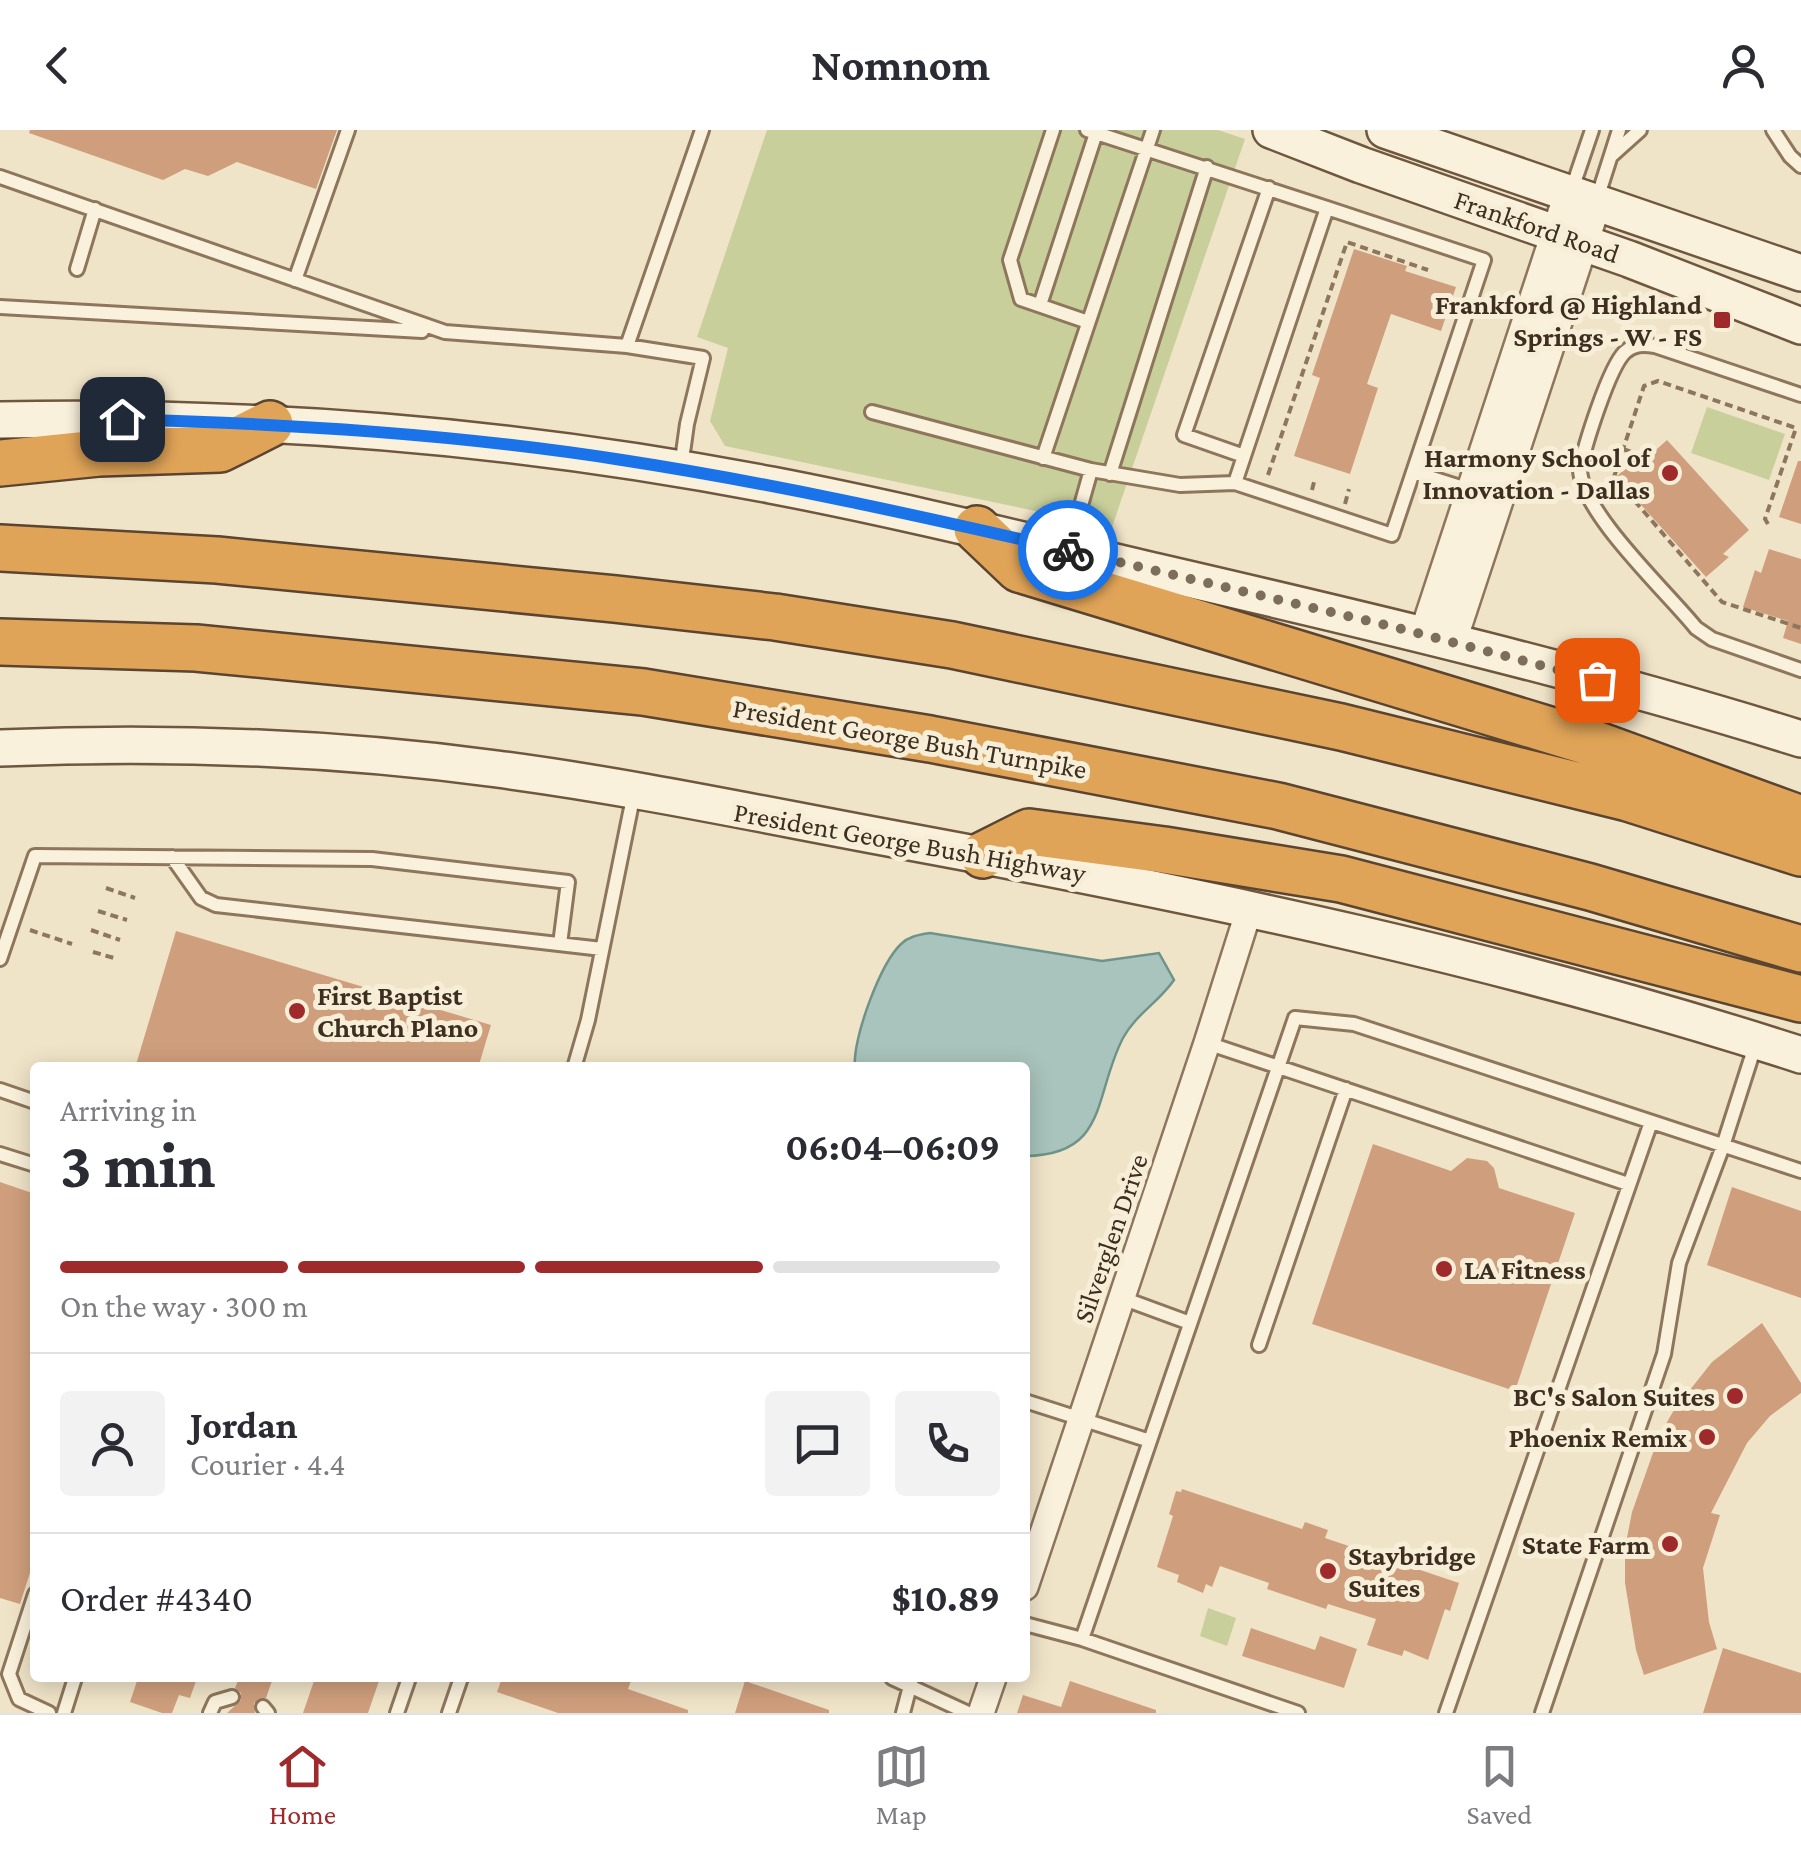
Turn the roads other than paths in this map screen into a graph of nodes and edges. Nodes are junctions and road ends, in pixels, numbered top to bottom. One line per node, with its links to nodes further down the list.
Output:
1 (348, 130): 24 (lane)
2 (702, 130): 30 (lane)
3 (1053, 130): 25 (lane)
4 (1153, 130): 12 (lane)
5 (1271, 130): 21 (main road, Frankford Road)
6 (1385, 130): 18 (main road, Frankford Road)
7 (1592, 130): 18 (lane)
8 (1619, 130): 13 (lane)
9 (1640, 130): 13 (lane)
10 (1773, 130): 15 (lane)
11 (1091, 131): 12 (lane); 25 (lane)
12 (1147, 148): 14 (lane); 27 (lane)
13 (1610, 157): 18 (lane)
14 (1206, 166): 17 (lane); 41 (lane)
15 (1801, 166)
16 (0, 177): 20 (lane)
17 (1269, 188): 19 (lane); 35 (lane)
18 (1583, 198): 21 (street); 23 (main road, Frankford Road)
19 (1327, 208): 35 (lane); 40 (lane)
20 (95, 209): 22 (lane); 24 (lane)
21 (1571, 238): 28 (main road, Frankford Road); 43 (street)
22 (77, 269)
23 (1801, 273)
24 (296, 280): 29 (lane)
25 (1040, 305): 27 (lane)
26 (0, 306): 29 (lane)
27 (1088, 322): 36 (lane)
28 (1801, 326)
29 (445, 332): 30 (lane)
30 (627, 346): 38 (lane)
31 (1801, 395): 49 (lane)
32 (872, 412): 36 (lane)
33 (0, 420): 34 (main road)
34 (270, 424): 37 (highway); 38 (main road)
35 (1244, 456): 42 (lane)
36 (1043, 458): 39 (lane)
37 (0, 462)
38 (681, 469): 44 (main road)
39 (1090, 470): 41 (lane); 46 (lane)
40 (1413, 472): 42 (lane); 43 (lane)
41 (1110, 474): 42 (lane)
42 (1235, 483)
43 (1485, 495): 47 (street)
44 (977, 529): 46 (main road); 53 (highway)
45 (0, 548): 54 (highway)
46 (1068, 550): 47 (main road)
47 (1438, 638): 50 (main road)
48 (0, 642): 60 (highway, President George Bush Turnpike)
49 (1801, 670)
50 (1801, 740)
51 (0, 748): 52 (main road, President George Bush Highway)
52 (634, 791): 55 (main road, President George Bush Highway); 59 (lane)
53 (1801, 819)
54 (1801, 853)
55 (983, 855): 57 (main road, President George Bush Highway); 62 (highway)
56 (172, 857): 58 (lane); 58 (lane); 61 (lane)
57 (1250, 907): 63 (main road, President George Bush Highway); 64 (street, Silverglen Drive)
58 (560, 944): 59 (lane)
59 (602, 949): 66 (lane)
60 (1801, 949)
61 (0, 959)
62 (1801, 1000)
63 (1757, 1041): 65 (main road, President George Bush Highway); 72 (lane)
64 (1207, 1043): 67 (lane); 77 (street, Silverglen Drive)
65 (1801, 1055)
66 (575, 1062)
67 (1278, 1066): 68 (lane); 71 (lane); 78 (lane)
68 (1346, 1089): 76 (lane); 79 (lane)
69 (0, 1090): 70 (lane)
70 (30, 1100)
71 (1652, 1122): 72 (lane); 76 (lane)
72 (1723, 1146): 75 (lane); 105 (lane)
73 (0, 1154): 74 (lane)
74 (30, 1163)
75 (1801, 1172)
76 (1628, 1184): 104 (lane)
77 (1122, 1298): 78 (lane); 81 (street, Silverglen Drive)
78 (1190, 1322): 82 (lane)
79 (1258, 1345)
80 (1030, 1403): 81 (lane)
81 (1081, 1420): 82 (lane); 83 (street, Silverglen Drive)
82 (1150, 1441): 86 (lane)
83 (1030, 1572)
84 (30, 1610): 88 (lane)
85 (1030, 1625): 86 (lane)
86 (1082, 1639): 103 (lane)
87 (0, 1644): 88 (lane)
88 (17, 1650): 95 (lane)
89 (74, 1682): 96 (lane)
90 (408, 1682): 98 (lane)
91 (460, 1682): 99 (lane)
92 (993, 1682): 102 (street)
93 (912, 1683): 100 (lane); 101 (lane)
94 (232, 1697): 97 (lane)
95 (49, 1713)
96 (64, 1713)
97 (210, 1713)
98 (398, 1713)
99 (449, 1713)
100 (903, 1713)
101 (968, 1713)
102 (981, 1713)
103 (1298, 1713)
104 (1446, 1713)
105 (1542, 1713)

